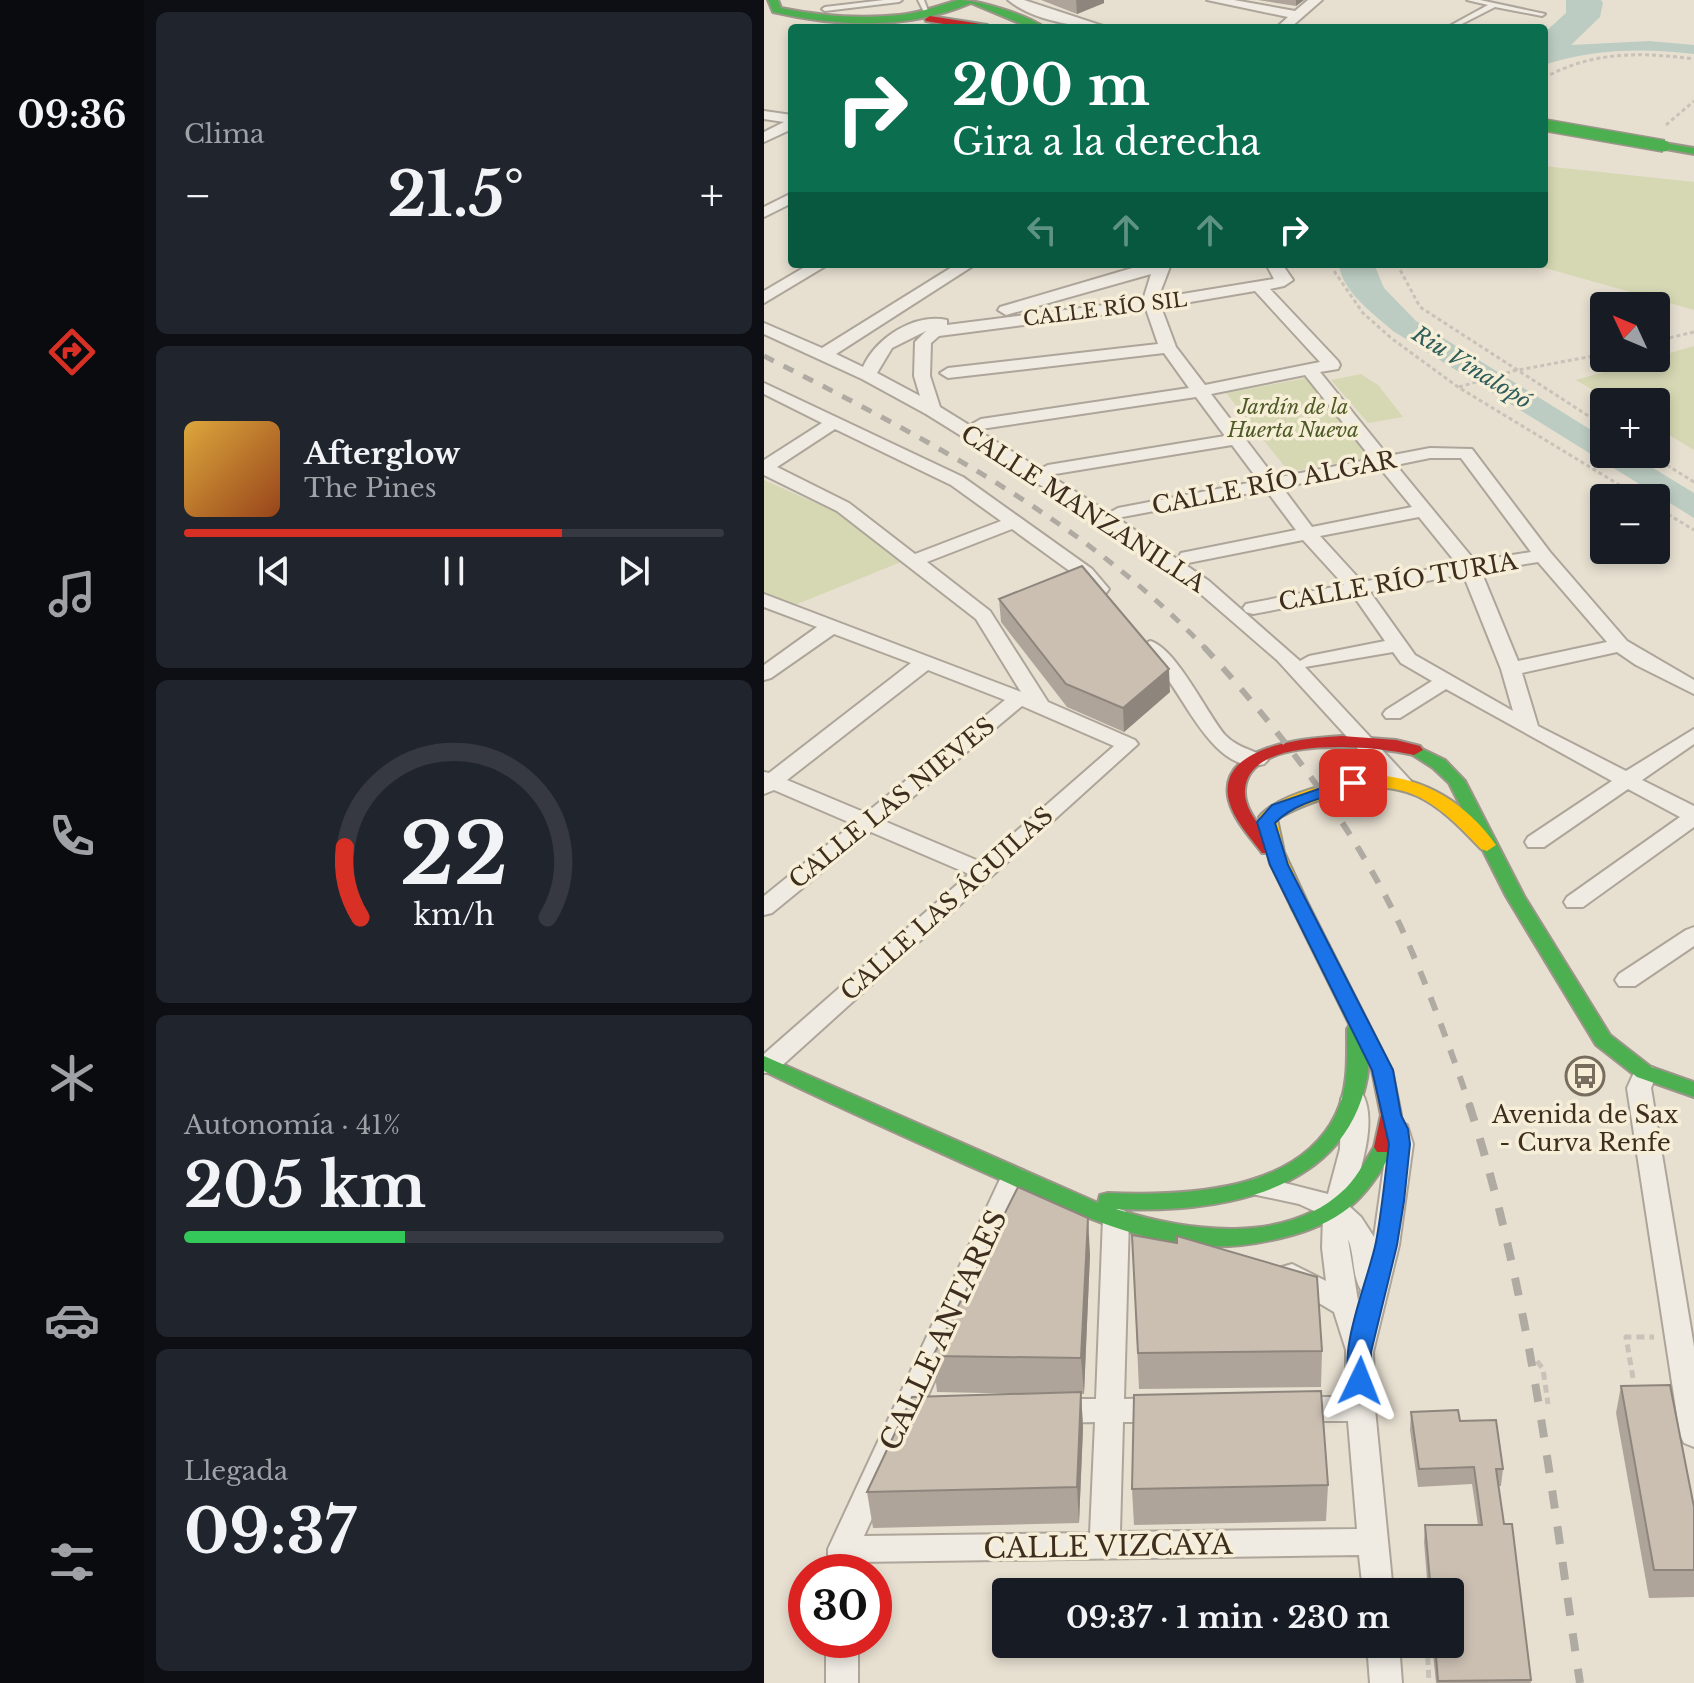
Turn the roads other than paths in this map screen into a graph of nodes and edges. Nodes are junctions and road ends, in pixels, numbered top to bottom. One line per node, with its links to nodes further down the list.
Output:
1 (773, 0): 12 (street)
2 (844, 0): 12 (lane)
3 (971, 0): 9 (street); 15 (street)
4 (1014, 0): 16 (street)
5 (1213, 0): 13 (street)
6 (1316, 0): 13 (street)
7 (1470, 0): 8 (lane)
8 (1494, 5): 11 (lane); 18 (lane)
9 (925, 7): 10 (street)
10 (901, 8): 12 (street); 14 (street)
11 (1542, 14)
12 (820, 15): 19 (street)
13 (1298, 15): 17 (street)
14 (970, 24)
15 (1030, 24)
16 (1088, 24)
17 (1287, 24)
18 (1457, 24)
19 (764, 26)
20 (764, 115): 21 (street)
21 (788, 120)
22 (788, 123): 24 (street)
23 (1548, 126): 25 (street, bridge)
24 (764, 138)
25 (1694, 151)
26 (788, 199): 27 (street)
27 (764, 213)
28 (814, 268): 36 (street)
29 (962, 268): 39 (street)
30 (1149, 268): 33 (street)
31 (1159, 268): 35 (street)
32 (1277, 268): 34 (street)
33 (1126, 276): 35 (street); 42 (street)
34 (1260, 287): 35 (street, CALLE RÍO SIL); 40 (street)
35 (1151, 297): 38 (street); 45 (street, CALLE RÍO SIL)
36 (764, 298)
37 (764, 328): 39 (street, CALLE MANZANILLA)
38 (1168, 348): 41 (street); 44 (street)
39 (823, 355): 42 (street, CALLE MANZANILLA)
40 (1308, 369): 44 (street); 49 (street)
41 (948, 373)
42 (868, 375): 45 (street, CALLE MANZANILLA)
43 (764, 388): 46 (street)
44 (1202, 391): 47 (street); 48 (street)
45 (932, 410): 79 (street, CALLE MANZANILLA)
46 (836, 421): 50 (street); 55 (street)
47 (981, 424)
48 (1238, 439): 51 (street); 52 (street)
49 (1384, 462): 52 (street, CALLE RÍO ALGAR); 53 (street); 57 (street, CALLE RÍO ALGAR)
50 (764, 468): 59 (street)
51 (1048, 470)
52 (1272, 485): 54 (street, CALLE RÍO ALGAR); 56 (street)
53 (1425, 510): 56 (street); 60 (street)
54 (1118, 513)
55 (1015, 522): 59 (street); 63 (street)
56 (1308, 534): 58 (street); 61 (street)
57 (1543, 556): 60 (street, CALLE RÍO TURIA); 68 (street)
58 (1188, 557)
59 (913, 561): 75 (street)
60 (1470, 567): 61 (street, CALLE RÍO TURIA); 71 (street)
61 (1358, 589): 64 (street, CALLE RÍO TURIA); 67 (street)
62 (764, 600): 65 (street)
63 (1115, 607)
64 (1253, 608)
65 (832, 626): 69 (street); 72 (street)
66 (1135, 630): 80 (street)
67 (1396, 645): 70 (street); 73 (street)
68 (1620, 645): 71 (street); 74 (street)
69 (925, 662): 75 (street); 83 (street)
70 (1309, 662)
71 (1511, 669): 77 (street)
72 (764, 674)
73 (1444, 682): 76 (street); 77 (street)
74 (1694, 688)
75 (1030, 702): 85 (street, CALLE LAS NIEVES); 89 (street, CALLE LAS ÁGUILAS)
76 (1393, 714)
77 (1529, 729): 82 (street)
78 (1694, 735): 82 (street)
79 (1364, 739): 80 (street); 81 (street, CALLE MANZANILLA); 87 (street)
80 (1257, 760): 88 (street)
81 (1400, 781): 87 (street); 88 (street)
82 (1630, 781): 84 (street); 86 (street)
83 (767, 782): 85 (street)
84 (1694, 816): 90 (street)
85 (869, 823): 89 (street); 91 (street, CALLE LAS NIEVES)
86 (1536, 842)
87 (1487, 845): 96 (street)
88 (1279, 865): 94 (street)
89 (982, 871): 95 (street, CALLE LAS ÁGUILAS)
90 (1575, 902)
91 (764, 908)
92 (1694, 935): 93 (street)
93 (1627, 980)
94 (1356, 1017): 98 (street); 99 (street)
95 (766, 1064): 100 (street)
96 (1645, 1074): 97 (street); 113 (street)
97 (1694, 1090)
98 (1353, 1098): 101 (street); 102 (street)
99 (1391, 1115): 102 (street); 105 (street)
100 (1022, 1181): 101 (street); 103 (street); 111 (street, CALLE ANTARES)
101 (1261, 1187): 102 (street)
102 (1336, 1210): 104 (street); 105 (street)
103 (1116, 1218): 104 (street); 107 (street)
104 (1192, 1237): 105 (street)
105 (1357, 1305): 106 (street)
106 (1361, 1409): 109 (street); 114 (street)
107 (1110, 1410): 108 (street); 110 (street); 115 (street)
108 (1188, 1410)
109 (1267, 1410)
110 (1031, 1411)
111 (904, 1412): 112 (street); 116 (street, CALLE ANTARES)
112 (936, 1412)
113 (1694, 1435)
114 (1374, 1542): 115 (street, CALLE VIZCAYA); 118 (street)
115 (1105, 1546): 117 (street, CALLE VIZCAYA)
116 (846, 1554)
117 (892, 1558)
118 (1377, 1578)
119 (842, 1658): 121 (street)
120 (1384, 1658): 122 (street)
121 (842, 1683)
122 (1386, 1683)

